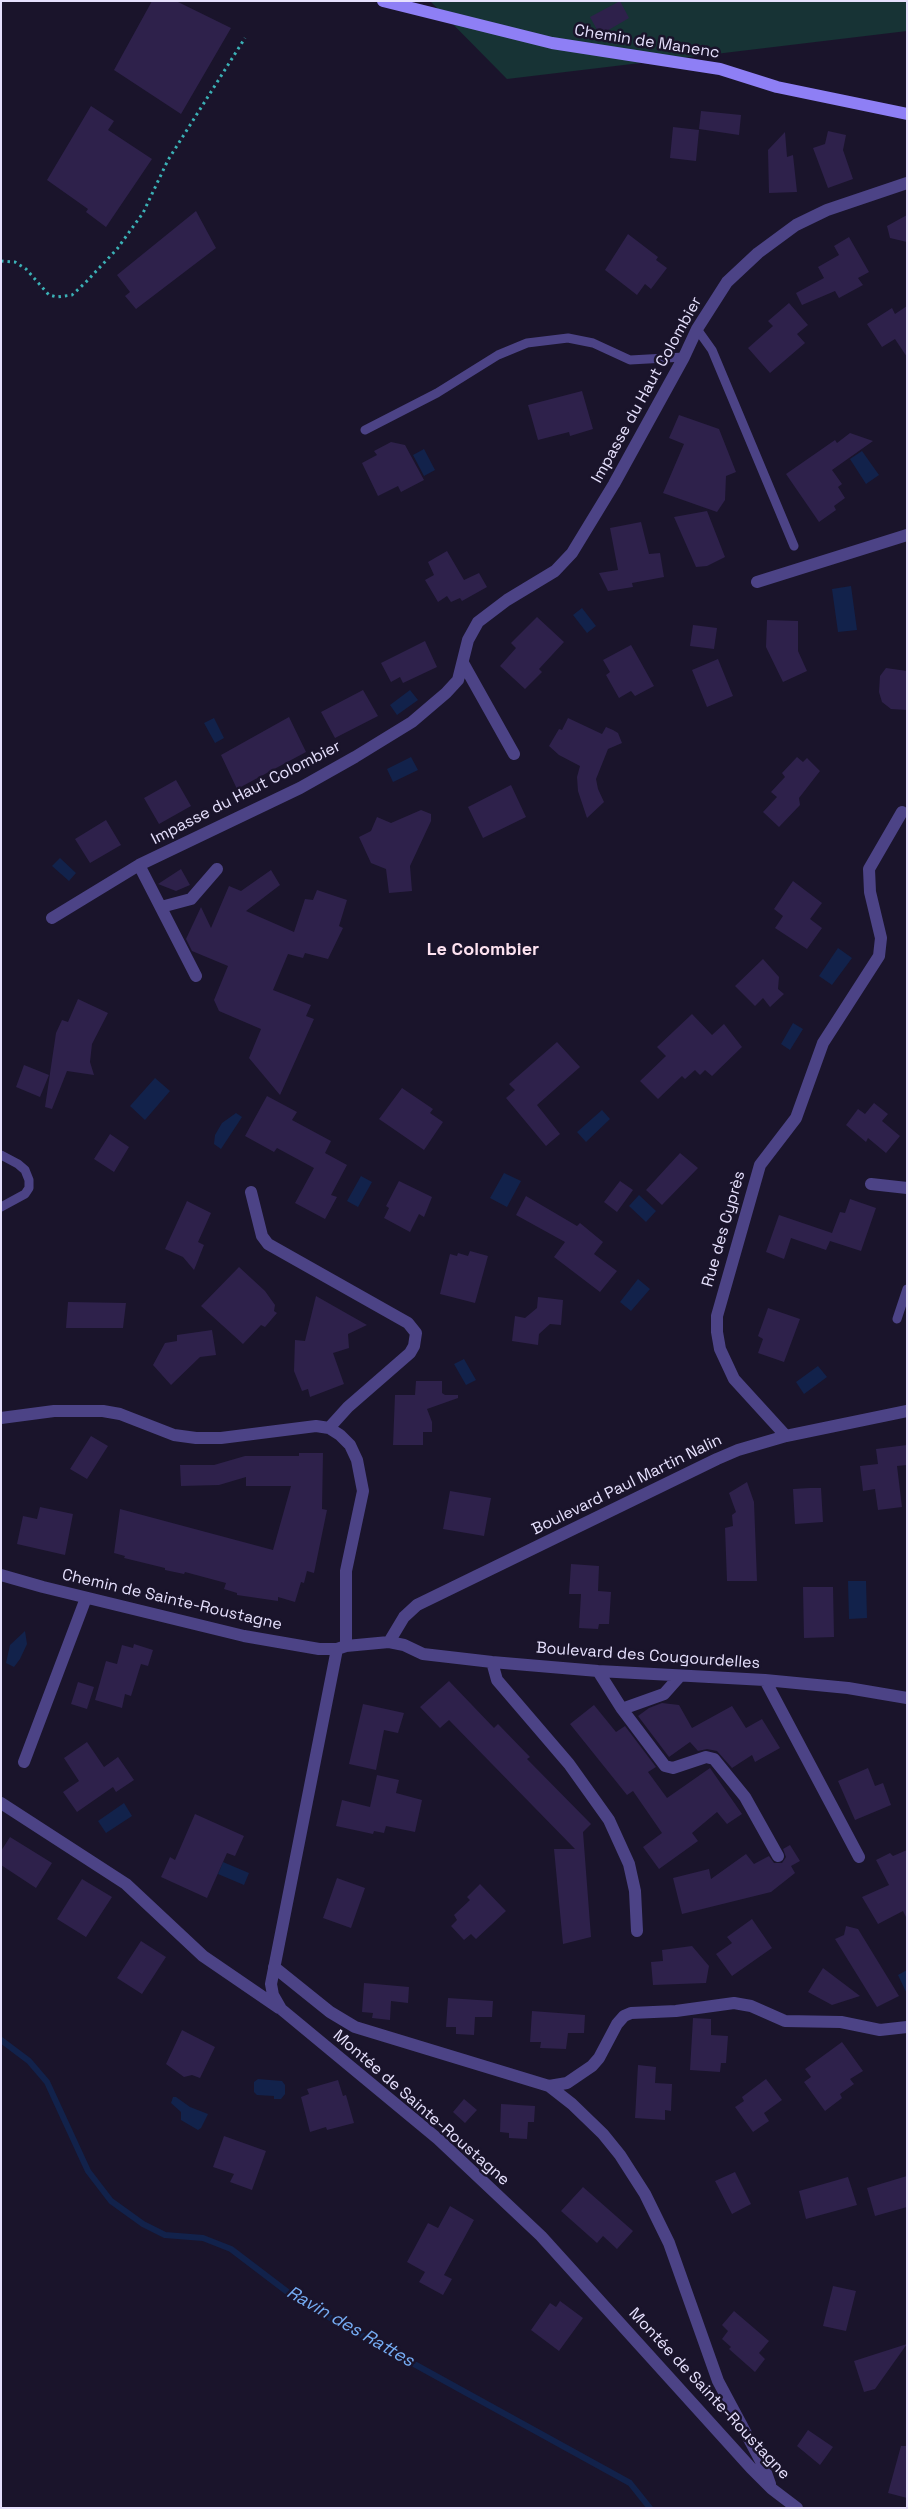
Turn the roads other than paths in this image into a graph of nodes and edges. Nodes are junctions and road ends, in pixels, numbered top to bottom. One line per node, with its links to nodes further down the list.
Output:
1 (383, 1): 2 (street, Chemin de Manenc)
2 (907, 114)
3 (907, 183): 4 (street, Impasse du Haut Colombier)
4 (697, 329): 5 (street, Impasse du Haut Colombier); 8 (lane)
5 (684, 356): 6 (lane); 10 (street, Impasse du Haut Colombier)
6 (365, 430)
7 (907, 535): 9 (street)
8 (794, 546)
9 (757, 582)
10 (463, 663): 11 (street); 13 (street, Impasse du Haut Colombier)
11 (514, 754)
12 (902, 812): 28 (street, Rue des Cyprès)
13 (140, 865): 15 (street); 16 (street, Impasse du Haut Colombier)
14 (217, 869): 15 (street)
15 (161, 907): 17 (street)
16 (52, 918)
17 (196, 976)
18 (1, 1155): 22 (lane)
19 (871, 1184): 20 (street)
20 (907, 1188)
21 (251, 1192): 27 (street)
22 (1, 1207)
23 (907, 1289): 24 (lane)
24 (897, 1318)
25 (907, 1411): 28 (street, Boulevard Paul Martin Nalin)
26 (1, 1418): 27 (street)
27 (329, 1428): 32 (street, Montée de Sainte-Roustagne)
28 (786, 1436): 31 (street, Boulevard Paul Martin Nalin)
29 (1, 1575): 30 (street, Chemin de Sainte-Roustagne)
30 (86, 1598): 32 (street, Chemin de Sainte-Roustagne); 39 (street)
31 (390, 1642): 32 (street, Chemin de Sainte-Roustagne); 33 (street, Boulevard des Cougourdelles)
32 (341, 1648): 44 (street, Montée de Sainte-Roustagne)
33 (492, 1662): 34 (street, Boulevard des Cougourdelles); 43 (street)
34 (598, 1671): 35 (street, Boulevard des Cougourdelles); 38 (street)
35 (680, 1676): 36 (street, Boulevard des Cougourdelles); 38 (street)
36 (765, 1680): 37 (street, Boulevard des Cougourdelles); 42 (street)
37 (907, 1698)
38 (622, 1708): 41 (street)
39 (24, 1762)
40 (1, 1803): 45 (street)
41 (778, 1856)
42 (859, 1857)
43 (637, 1931)
44 (274, 1967): 45 (street, Montée de Sainte-Roustagne); 47 (street)
45 (281, 2009): 48 (street, Montée de Sainte-Roustagne)
46 (907, 2027): 47 (street)
47 (549, 2086): 48 (street)
48 (772, 2489): 49 (street, Montée de Sainte-Roustagne)
49 (798, 2508)

